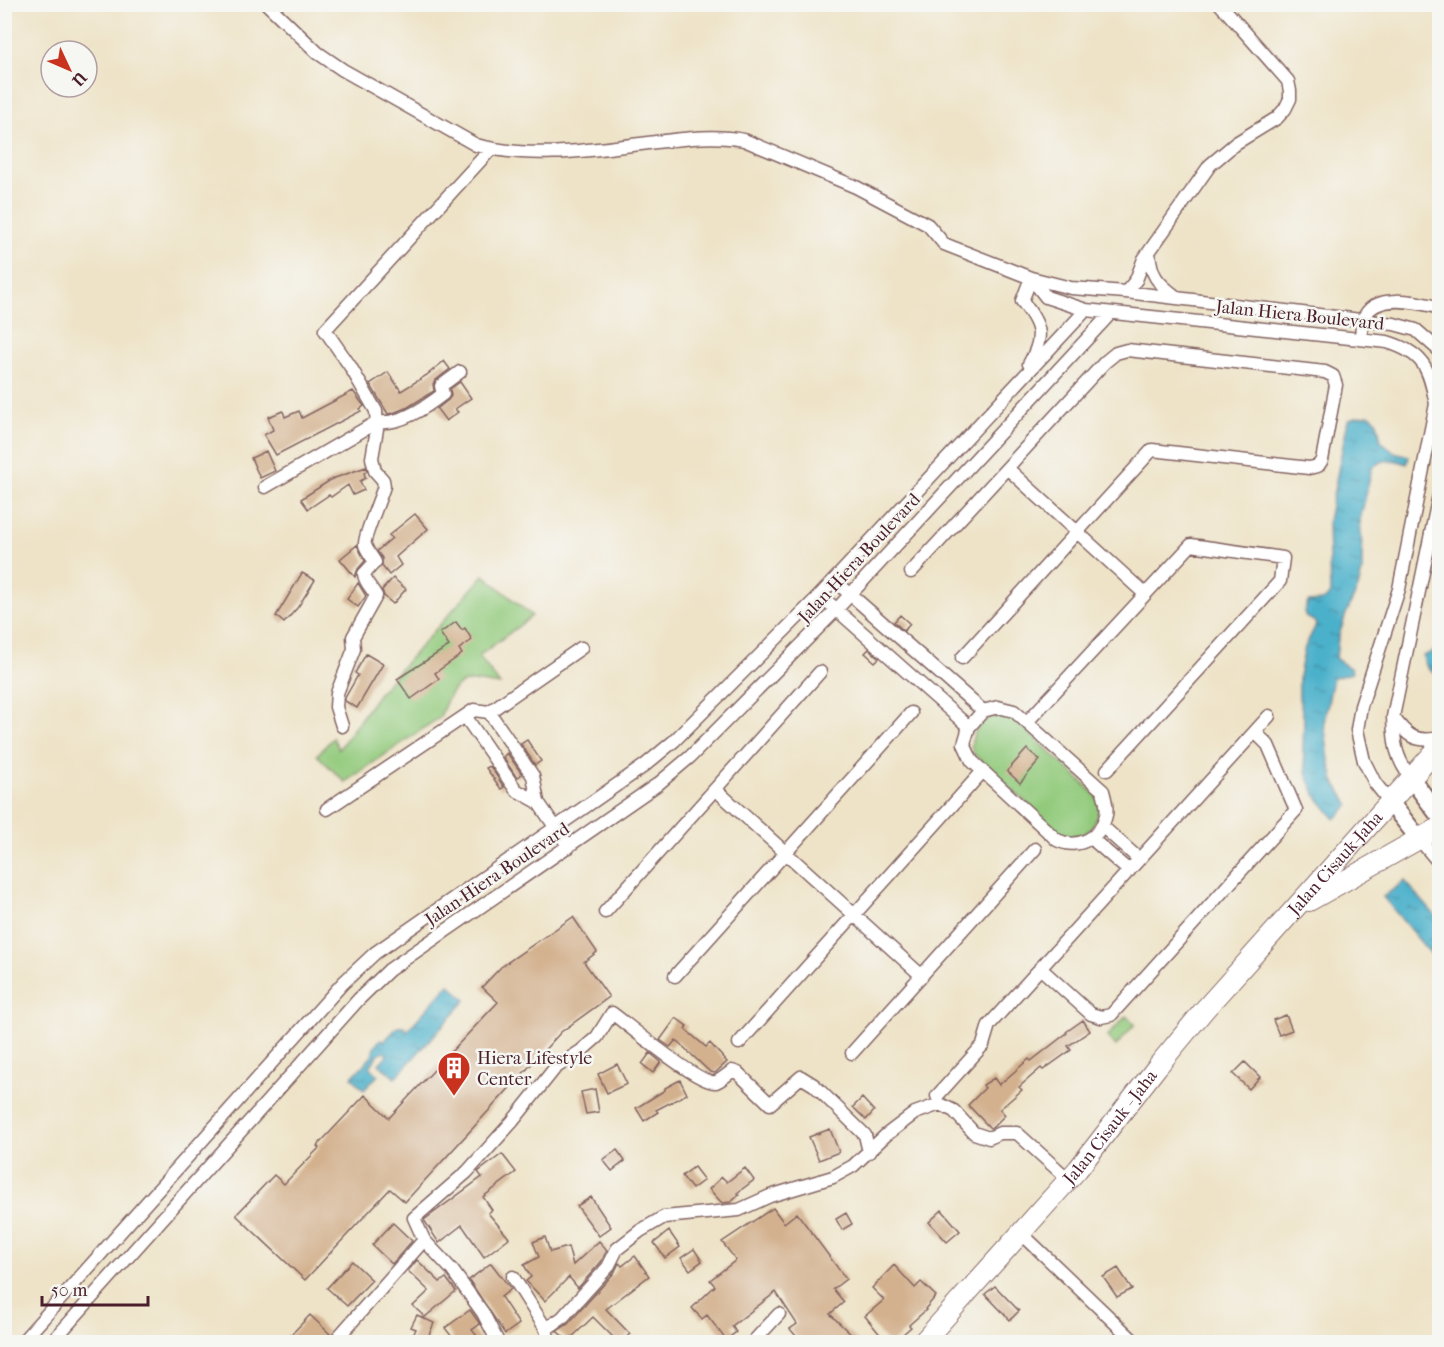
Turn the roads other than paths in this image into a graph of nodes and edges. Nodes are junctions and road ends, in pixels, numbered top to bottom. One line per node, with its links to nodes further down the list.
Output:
1 (267, 4): 3 (street, Jalan Hiera Boulevard)
2 (1220, 4): 4 (street)
3 (490, 149): 5 (street, Jalan Hiera Boulevard); 18 (street)
4 (1149, 251): 8 (street); 9 (street)
5 (1031, 278): 6 (street, Jalan Hiera Boulevard); 11 (street); 17 (street)
6 (1088, 289): 7 (street, Jalan Hiera Boulevard); 11 (street)
7 (1112, 291): 8 (street, Jalan Hiera Boulevard); 12 (street)
8 (1126, 292): 9 (street, Jalan Hiera Boulevard)
9 (1177, 298): 13 (street, Jalan Hiera Boulevard)
10 (1440, 308): 13 (street)
11 (1086, 310): 12 (street); 17 (street, Jalan Hiera Boulevard)
12 (1111, 313): 14 (street, Jalan Hiera Boulevard); 25 (street, Jalan Hiera Boulevard)
13 (1363, 320): 14 (street); 15 (street, Jalan Hiera Boulevard)
14 (1361, 339): 51 (street, Jalan Hiera Boulevard)
15 (1440, 351)
16 (460, 372): 18 (street)
17 (1020, 381): 24 (street, Jalan Hiera Boulevard)
18 (377, 422): 20 (street); 41 (street)
19 (1007, 468): 22 (street); 22 (street); 23 (street)
20 (265, 487)
21 (1440, 490): 39 (street)
22 (1077, 532): 26 (street); 31 (street)
23 (911, 572)
24 (834, 580): 25 (street); 27 (street, Jalan Hiera Boulevard)
25 (850, 594): 28 (street, Jalan Hiera Boulevard); 29 (street)
26 (1145, 594): 40 (street); 46 (street)
27 (820, 595): 28 (street); 56 (street, Jalan Hiera Boulevard)
28 (836, 610): 32 (street); 59 (street, Jalan Hiera Boulevard)
29 (906, 644): 32 (street); 34 (street)
30 (581, 648): 35 (street)
31 (962, 658)
32 (892, 659): 42 (street)
33 (820, 672): 49 (street)
34 (983, 711): 40 (street); 42 (street)
35 (489, 712): 37 (street); 50 (street)
36 (911, 713): 61 (street)
37 (465, 716): 50 (street); 52 (street)
38 (1269, 716): 43 (street)
39 (1393, 717): 44 (street); 48 (street)
40 (1027, 722): 54 (street)
41 (342, 726)
42 (969, 726): 47 (street)
43 (1255, 732): 62 (street); 68 (street)
44 (1440, 738)
45 (1440, 746): 48 (main road, Jalan Cisauk-Jaha)
46 (1107, 770)
47 (983, 771): 57 (street); 67 (street)
48 (1411, 778): 51 (main road, Jalan Cisauk-Jaha); 53 (main road)
49 (715, 789): 61 (street); 66 (street)
50 (538, 802): 56 (street)
51 (1390, 802): 58 (main road); 65 (main road, Jalan Cisauk-Jaha)
52 (327, 809)
53 (1440, 817)
54 (1102, 826): 57 (street); 62 (street)
55 (1440, 827): 58 (main road, Jalan Cisauk-Jaha)
56 (556, 828): 59 (street); 74 (street, Jalan Hiera Boulevard)
57 (1091, 838): 64 (street)
58 (1419, 839): 63 (street); 65 (main road, Jalan Cisauk-Jaha)
59 (569, 847): 75 (street, Jalan Hiera Boulevard)
60 (1035, 849): 70 (street)
61 (785, 853): 67 (street); 69 (street)
62 (1139, 859): 64 (street)
63 (1440, 864)
64 (1129, 871): 68 (street)
65 (1293, 910): 77 (main road, Jalan Cisauk - Jaha)
66 (605, 912)
67 (854, 915): 70 (street); 71 (street)
68 (1040, 968): 73 (street)
69 (675, 976)
70 (922, 976): 72 (street)
71 (739, 1043)
72 (852, 1053)
73 (937, 1096)
74 (213, 1128): 75 (street); 83 (street, Jalan Hiera Boulevard)
75 (230, 1143): 84 (street, Jalan Hiera Boulevard)
76 (869, 1152): 77 (street); 79 (street); 82 (street)
77 (1068, 1179): 78 (main road, Jalan Cisauk - Jaha)
78 (1020, 1232): 89 (main road, Jalan Cisauk - Jaha); 90 (street)
79 (424, 1240): 85 (street); 86 (street)
80 (513, 1277): 82 (street)
81 (779, 1314): 88 (street)
82 (546, 1329): 87 (street)
83 (22, 1342)
84 (52, 1342)
85 (334, 1342)
86 (498, 1342)
87 (549, 1342)
88 (753, 1342)
89 (923, 1342)
90 (1135, 1342)

